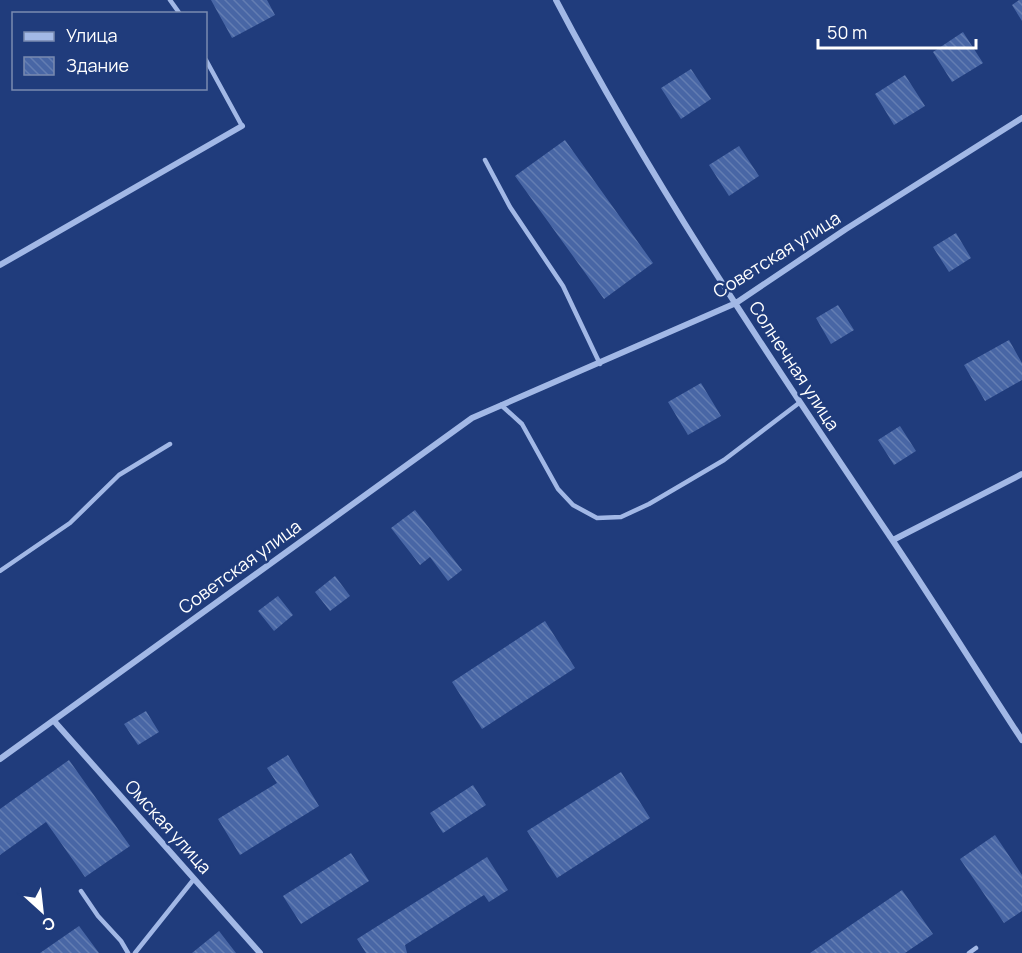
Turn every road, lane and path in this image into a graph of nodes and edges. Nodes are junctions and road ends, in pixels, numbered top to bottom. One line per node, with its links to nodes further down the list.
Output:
1 (556, 0): 7 (street, Солнечная улица)
2 (207, 62): 4 (lane)
3 (1022, 118): 7 (street, Советская улица)
4 (242, 126): 6 (street)
5 (485, 160): 8 (lane)
6 (0, 265)
7 (736, 303): 8 (street, Советская улица); 9 (street, Солнечная улица)
8 (600, 364): 10 (street, Советская улица)
9 (799, 403): 10 (lane); 13 (street, Солнечная улица)
10 (500, 404): 15 (street, Советская улица)
11 (170, 444): 14 (lane)
12 (1022, 474): 13 (street)
13 (892, 540): 16 (street, Солнечная улица)
14 (0, 571)
15 (54, 721): 18 (street, Советская улица); 19 (street, Омская улица)
16 (1022, 740)
17 (0, 749): 18 (lane)
18 (3, 758)
19 (194, 879): 23 (lane); 24 (street, Омская улица)
20 (81, 891): 22 (lane)
21 (976, 948): 25 (lane)
22 (128, 953)
23 (135, 953)
24 (260, 953)
25 (969, 953)

